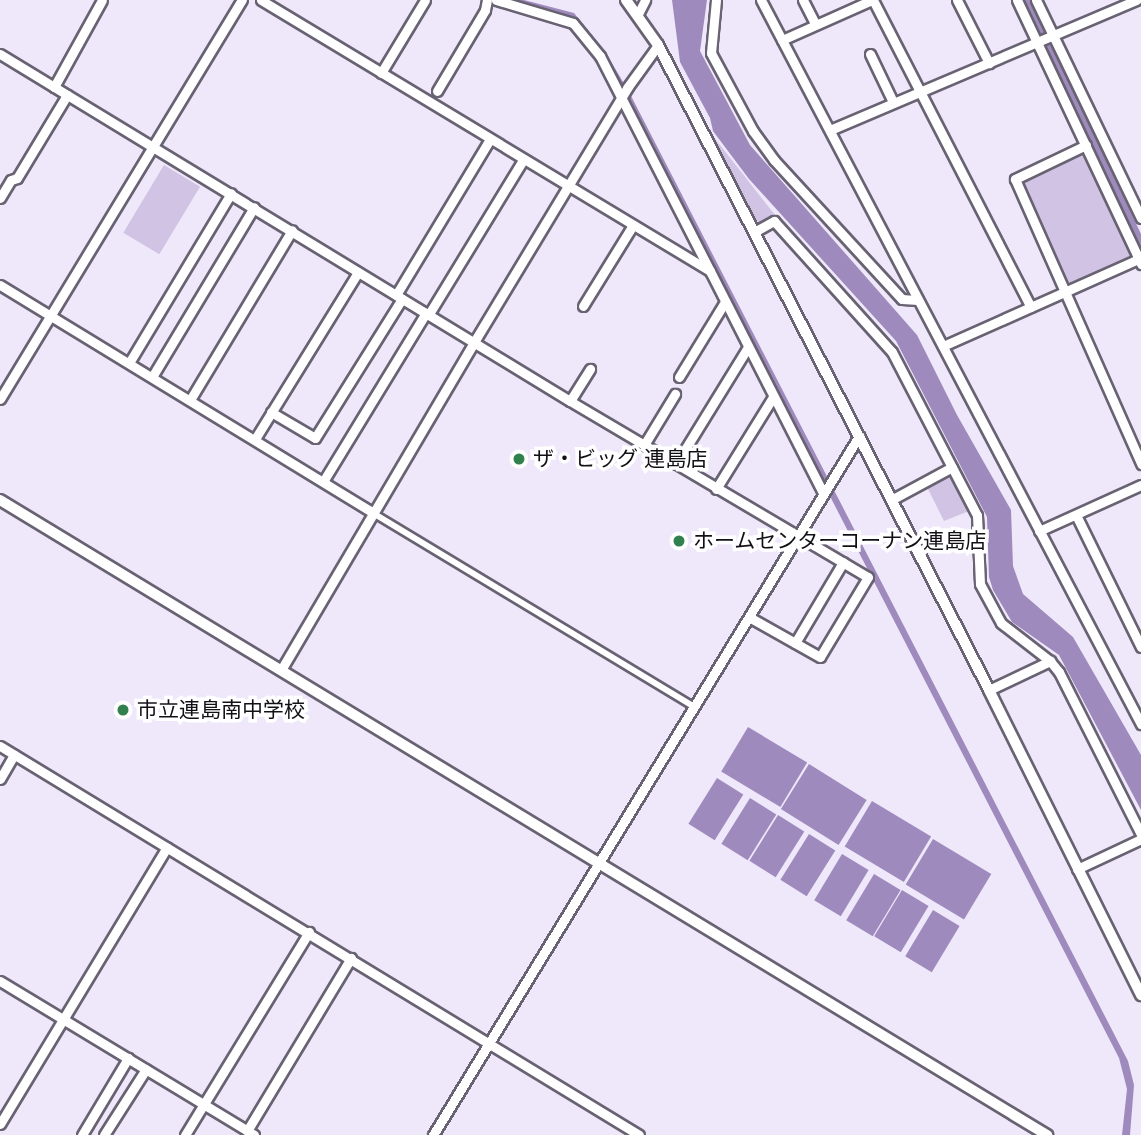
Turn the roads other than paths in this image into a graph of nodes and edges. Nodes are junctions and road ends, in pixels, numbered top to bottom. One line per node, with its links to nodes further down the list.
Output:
1 (102, 0): 27 (street)
2 (242, 0): 36 (street)
3 (261, 0): 26 (street)
4 (425, 0): 26 (street)
5 (487, 0): 28 (street)
6 (496, 0): 30 (street)
7 (626, 0): 17 (street)
8 (645, 0): 17 (street)
9 (716, 0): 52 (street)
10 (761, 0): 20 (street)
11 (803, 0): 18 (street)
12 (872, 0): 18 (street); 29 (street)
13 (957, 0): 25 (street)
14 (1017, 0): 21 (street)
15 (1036, 0): 19 (street)
16 (1137, 0): 19 (street)
17 (638, 14): 22 (street)
18 (816, 24): 20 (street)
19 (1050, 36): 21 (street); 42 (street)
20 (782, 40): 33 (street)
21 (1038, 42): 25 (street); 35 (street)
22 (658, 45): 30 (street); 45 (street)
23 (0, 54): 27 (street)
24 (870, 54): 32 (street)
25 (989, 63): 29 (street)
26 (380, 73): 34 (street)
27 (54, 87): 31 (street)
28 (437, 91)
29 (919, 93): 32 (street); 55 (street)
30 (624, 94): 38 (street); 47 (street)
31 (67, 95): 36 (street); 40 (street)
32 (893, 103): 33 (street)
33 (830, 130): 52 (street)
34 (490, 139): 37 (street); 51 (street)
35 (1086, 145): 46 (street); 50 (street)
36 (152, 146): 39 (street); 57 (street)
37 (523, 160): 38 (street); 56 (street)
38 (568, 187): 43 (street); 58 (street)
39 (231, 193): 41 (street); 61 (street)
40 (0, 198)
41 (254, 208): 44 (street); 63 (street)
42 (1141, 218)
43 (633, 225): 47 (street); 54 (street)
44 (292, 230): 48 (street); 68 (street)
45 (754, 232): 71 (street); 76 (street)
46 (1140, 260): 50 (street)
47 (709, 271): 53 (street)
48 (358, 272): 51 (street); 70 (street)
49 (0, 285): 57 (street)
50 (1066, 291): 55 (street); 75 (street)
51 (399, 297): 56 (street); 70 (street)
52 (918, 300): 59 (street)
53 (725, 302): 60 (street); 64 (street)
54 (583, 306)
55 (1031, 307): 59 (street)
56 (427, 314): 58 (street); 77 (street)
57 (50, 316): 61 (street); 67 (street)
58 (474, 342): 69 (street); 83 (street)
59 (943, 346): 85 (street)
60 (748, 347): 66 (street); 74 (street)
61 (129, 363): 63 (street)
62 (590, 369): 69 (street)
63 (152, 377): 68 (street)
64 (680, 377)
65 (676, 394): 73 (street)
66 (773, 397): 79 (street); 80 (street)
67 (0, 399)
68 (190, 400): 72 (street)
69 (570, 401): 73 (street)
70 (271, 412): 72 (street)
71 (859, 436): 79 (street); 82 (street)
72 (255, 439): 77 (street)
73 (644, 445): 74 (street)
74 (676, 464): 80 (street)
75 (1141, 464)
76 (953, 467): 82 (street); 91 (street)
77 (324, 480): 83 (street)
78 (1141, 485): 84 (street)
79 (826, 488): 86 (street)
80 (716, 489): 86 (street)
81 (0, 500): 92 (street)
82 (891, 500): 93 (street)
83 (373, 513): 92 (street); 94 (street)
84 (1076, 515): 85 (street); 90 (street)
85 (1039, 531): 95 (street)
86 (797, 537): 87 (street); 88 (street)
87 (843, 562): 89 (street); 89 (street)
88 (750, 617): 89 (street); 94 (street)
89 (795, 643)
90 (1141, 648)
91 (1050, 661): 93 (street); 99 (street)
92 (281, 670): 102 (street)
93 (989, 690): 103 (street)
94 (694, 707): 102 (street)
95 (1141, 724)
96 (0, 746): 97 (street)
97 (14, 755): 98 (street); 101 (street)
98 (0, 779)
99 (1141, 834)
100 (1141, 839): 103 (street)
101 (167, 847): 104 (street); 108 (street)
102 (598, 862): 109 (street); 120 (street)
103 (1077, 869): 107 (street)
104 (309, 932): 105 (street); 112 (street)
105 (351, 958): 109 (street); 114 (street)
106 (0, 981): 108 (street)
107 (1141, 995)
108 (64, 1020): 110 (street); 113 (street)
109 (489, 1044): 118 (street); 119 (street)
110 (128, 1058): 111 (street); 115 (street)
111 (145, 1069): 112 (street); 116 (street)
112 (203, 1104): 114 (street); 117 (street)
113 (0, 1124)
114 (251, 1133)
115 (82, 1135)
116 (104, 1135)
117 (185, 1135)
118 (433, 1135)
119 (639, 1135)
120 (1047, 1135)

